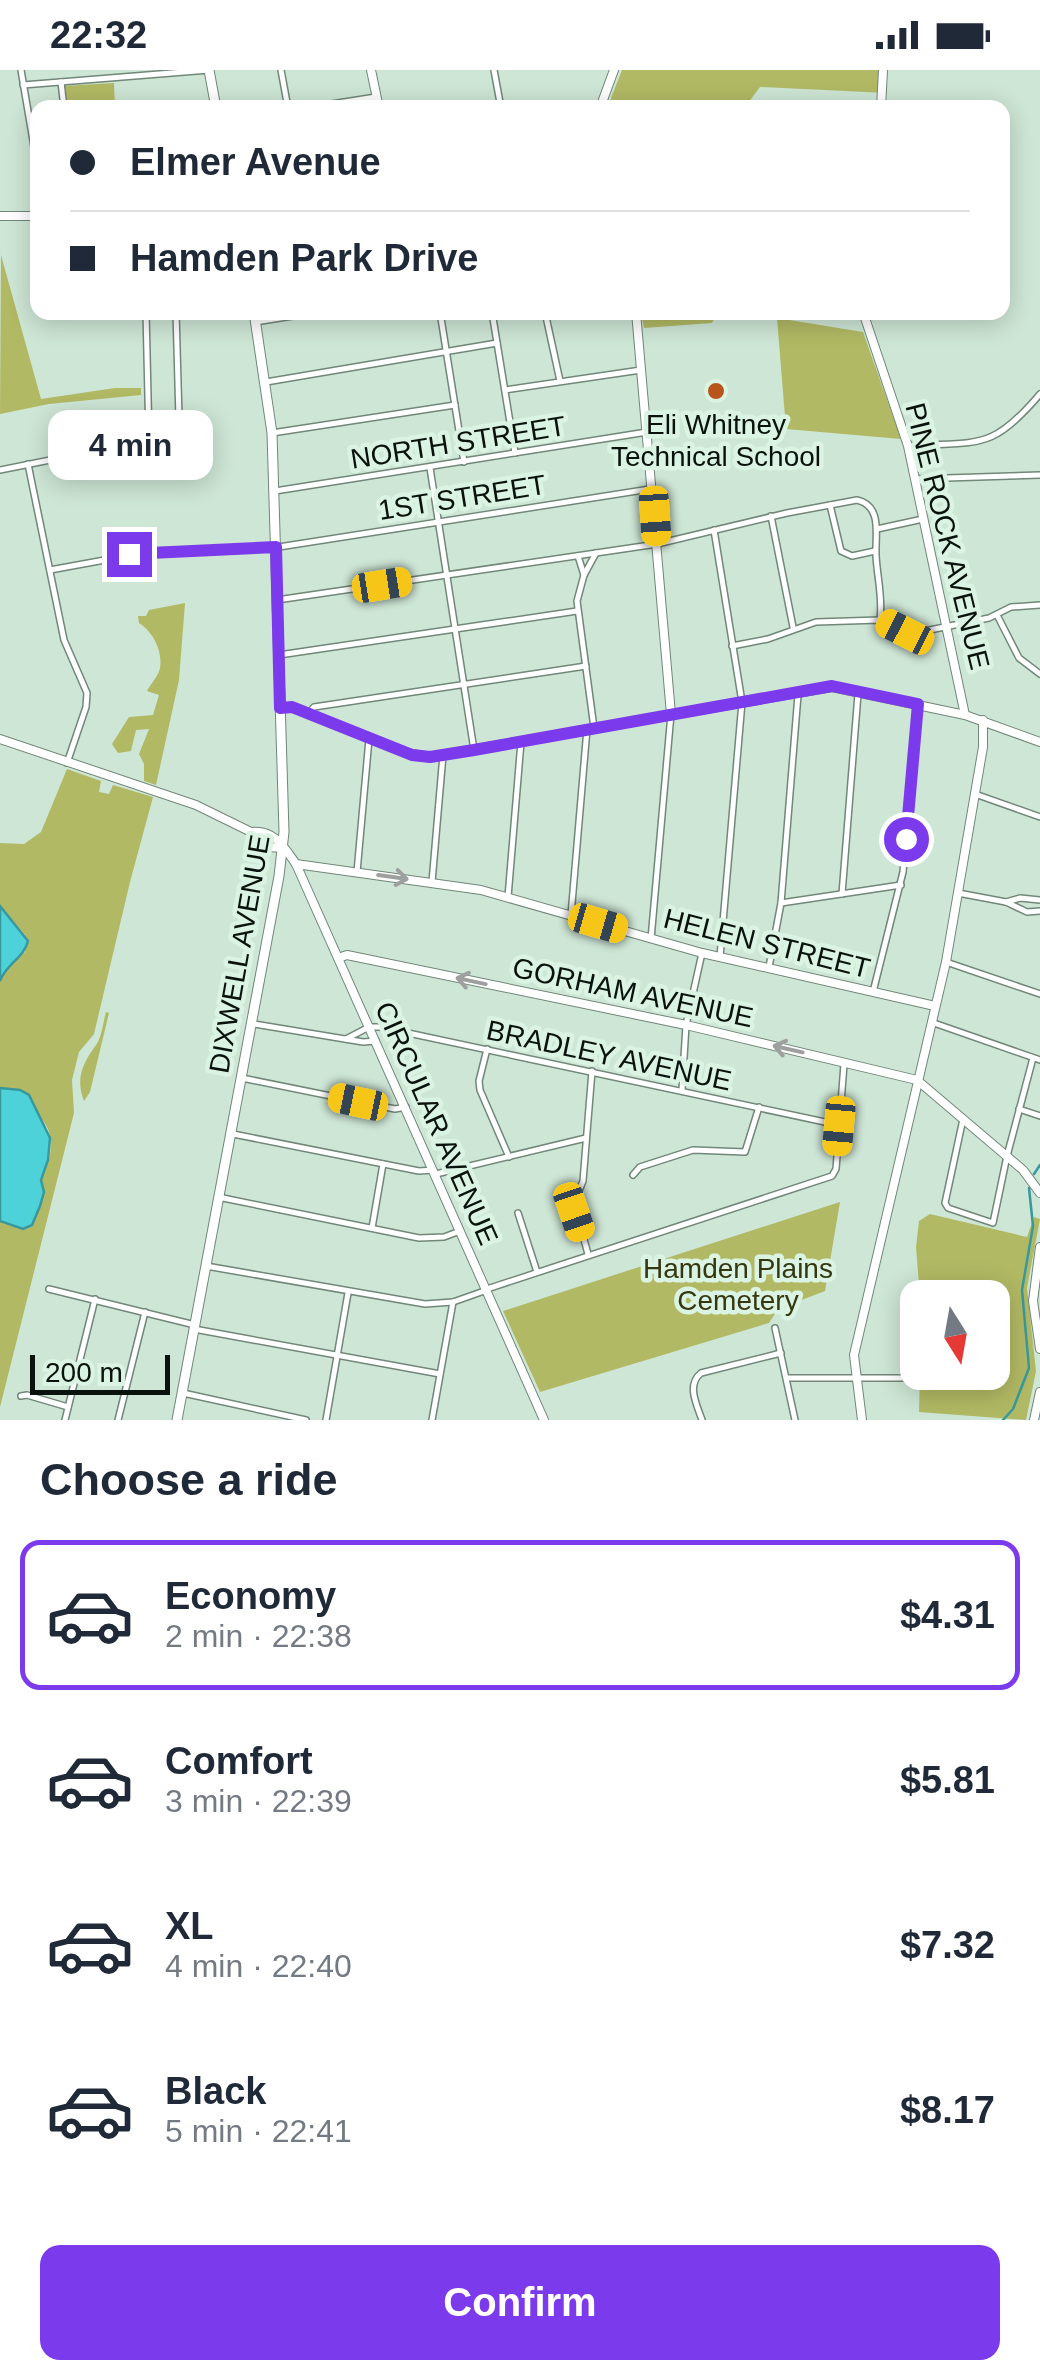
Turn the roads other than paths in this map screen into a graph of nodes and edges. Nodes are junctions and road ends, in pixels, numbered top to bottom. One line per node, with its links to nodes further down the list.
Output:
1 (21, 70): 9 (street)
2 (209, 70): 8 (street); 12 (main road)
3 (282, 70): 13 (street)
4 (371, 70): 10 (main road)
5 (494, 70): 16 (street)
6 (614, 70): 17 (main road)
7 (883, 70): 18 (main road)
8 (60, 82): 9 (street); 11 (street)
9 (23, 85): 19 (street)
10 (376, 97): 14 (street); 15 (main road)
11 (63, 100)
12 (215, 100)
13 (287, 100)
14 (357, 100)
15 (377, 100)
16 (500, 100)
17 (604, 100)
18 (881, 100)
19 (30, 120)
20 (0, 216): 21 (main road)
21 (30, 216)
22 (146, 320): 40 (street)
23 (176, 320): 40 (street)
24 (256, 320): 34 (main road, DIXWELL AVENUE)
25 (441, 320): 31 (street)
26 (493, 320): 30 (street)
27 (547, 320): 33 (street)
28 (637, 320): 32 (main road)
29 (866, 320): 41 (main road, PINE ROCK AVENUE)
30 (497, 343): 31 (street); 35 (street)
31 (446, 351): 34 (street); 37 (street)
32 (643, 370): 33 (street); 38 (main road)
33 (560, 381): 35 (street)
34 (266, 382): 39 (main road, DIXWELL AVENUE)
35 (505, 390): 42 (street)
36 (1040, 394): 41 (street)
37 (456, 405): 39 (street); 43 (street)
38 (648, 432): 42 (street, NORTH STREET); 49 (main road)
39 (272, 434): 50 (main road, DIXWELL AVENUE)
40 (148, 440): 44 (street)
41 (908, 446): 48 (main road, PINE ROCK AVENUE)
42 (515, 454): 43 (street, NORTH STREET)
43 (464, 462): 45 (street, NORTH STREET)
44 (28, 464): 46 (street); 62 (street)
45 (430, 468): 50 (street, NORTH STREET); 54 (street)
46 (0, 470)
47 (1040, 475): 48 (street)
48 (915, 479): 53 (main road, PINE ROCK AVENUE)
49 (653, 488): 54 (street, 1ST STREET); 57 (main road)
50 (274, 492): 58 (main road, DIXWELL AVENUE)
51 (830, 504): 52 (street); 55 (street); 59 (street)
52 (771, 516): 56 (street); 71 (street)
53 (925, 518): 55 (street); 70 (main road, PINE ROCK AVENUE)
54 (438, 520): 58 (street, 1ST STREET); 64 (street)
55 (877, 528): 59 (street)
56 (714, 530): 57 (street); 73 (street)
57 (657, 544): 60 (street); 84 (main road)
58 (276, 547): 62 (street, 1ST STREET); 65 (main road, DIXWELL AVENUE)
59 (875, 552): 69 (street)
60 (596, 553): 61 (street); 63 (street)
61 (578, 556): 63 (street); 64 (street)
62 (50, 570): 94 (street)
63 (584, 575): 67 (street)
64 (446, 576): 65 (street); 72 (street)
65 (277, 600): 74 (main road, DIXWELL AVENUE)
66 (1040, 604): 68 (street)
67 (578, 611): 72 (street); 75 (street)
68 (998, 615): 70 (street); 76 (street)
69 (880, 620): 70 (street); 71 (street)
70 (948, 627): 85 (main road, PINE ROCK AVENUE)
71 (794, 628): 73 (street)
72 (454, 630): 74 (street); 77 (street)
73 (732, 646): 80 (street)
74 (279, 655): 82 (main road, DIXWELL AVENUE)
75 (586, 666): 77 (street); 87 (street)
76 (1040, 674)
77 (463, 684): 83 (street); 92 (street)
78 (858, 691): 79 (main road); 81 (main road); 103 (street)
79 (798, 692): 80 (main road); 107 (street)
80 (742, 702): 84 (main road); 112 (street)
81 (918, 704): 85 (main road); 101 (street)
82 (280, 708): 83 (main road); 97 (main road, DIXWELL AVENUE)
83 (308, 714): 89 (main road)
84 (671, 714): 87 (main road); 110 (street)
85 (966, 714): 86 (main road)
86 (983, 720): 91 (main road); 95 (main road)
87 (591, 729): 90 (main road); 109 (street)
88 (0, 738): 94 (main road)
89 (369, 739): 93 (main road); 99 (street)
90 (521, 742): 92 (main road); 104 (street)
91 (1040, 742)
92 (474, 750): 93 (main road)
93 (443, 755): 100 (street)
94 (68, 763): 97 (main road)
95 (975, 794): 96 (street); 102 (main road)
96 (1040, 818)
97 (283, 848): 98 (main road, CIRCULAR AVENUE); 120 (main road, DIXWELL AVENUE)
98 (296, 864): 99 (main road, HELEN STREET); 113 (main road, CIRCULAR AVENUE)
99 (357, 872): 100 (main road, HELEN STREET, one-way to 100)
100 (432, 882): 104 (main road, HELEN STREET)
101 (901, 885): 103 (street); 116 (street)
102 (958, 893): 106 (street); 114 (main road)
103 (842, 894): 107 (street)
104 (508, 897): 109 (main road, HELEN STREET)
105 (1040, 900): 106 (street)
106 (1006, 902): 108 (street)
107 (781, 903): 115 (street)
108 (1040, 910)
109 (571, 915): 110 (main road, HELEN STREET)
110 (651, 939): 111 (main road, HELEN STREET)
111 (702, 953): 112 (main road, HELEN STREET); 121 (street)
112 (720, 957): 115 (main road, HELEN STREET)
113 (338, 958): 121 (main road, GORHAM AVENUE, one-way to 113); 122 (main road, CIRCULAR AVENUE)
114 (946, 962): 117 (street); 118 (main road)
115 (768, 968): 116 (main road, HELEN STREET)
116 (873, 992): 118 (main road, HELEN STREET)
117 (1040, 994)
118 (935, 1006): 119 (main road)
119 (931, 1022): 126 (street); 130 (main road)
120 (250, 1024): 123 (street); 129 (main road, DIXWELL AVENUE)
121 (686, 1025): 127 (main road, GORHAM AVENUE, one-way to 121); 131 (street)
122 (370, 1027): 123 (street); 124 (main road, CIRCULAR AVENUE); 125 (street, BRADLEY AVENUE)
123 (346, 1040): 124 (street)
124 (376, 1040): 132 (main road, CIRCULAR AVENUE)
125 (487, 1049): 128 (street, BRADLEY AVENUE); 141 (street)
126 (1037, 1059): 134 (street)
127 (844, 1062): 130 (main road, GORHAM AVENUE); 137 (street)
128 (592, 1072): 131 (street, BRADLEY AVENUE); 139 (street)
129 (241, 1078): 132 (street); 138 (main road, DIXWELL AVENUE)
130 (917, 1080): 136 (main road); 166 (main road)
131 (682, 1090): 133 (street, BRADLEY AVENUE)
132 (406, 1107): 143 (main road, CIRCULAR AVENUE)
133 (760, 1107): 137 (street, BRADLEY AVENUE); 144 (street)
134 (1019, 1110): 135 (street); 140 (street)
135 (1040, 1116)
136 (963, 1119): 140 (main road); 140 (street)
137 (839, 1126): 151 (street)
138 (230, 1133): 142 (street); 146 (main road, DIXWELL AVENUE)
139 (586, 1138): 141 (street); 151 (street)
140 (1007, 1156): 145 (main road)
141 (510, 1157): 143 (street)
142 (383, 1164): 143 (street); 148 (street)
143 (434, 1172): 149 (main road, CIRCULAR AVENUE)
144 (634, 1175)
145 (1040, 1193)
146 (218, 1197): 148 (street); 152 (main road, DIXWELL AVENUE)
147 (518, 1213): 153 (street)
148 (372, 1228): 149 (street)
149 (461, 1230): 155 (main road, CIRCULAR AVENUE)
150 (1040, 1247): 162 (main road)
151 (589, 1255): 153 (street)
152 (206, 1266): 156 (street); 160 (main road, DIXWELL AVENUE)
153 (536, 1272): 155 (street)
154 (49, 1288): 157 (street)
155 (487, 1289): 158 (street); 179 (main road, CIRCULAR AVENUE)
156 (348, 1292): 158 (street); 164 (street)
157 (95, 1300): 159 (street); 172 (street)
158 (453, 1302): 165 (street)
159 (145, 1312): 160 (street); 174 (street)
160 (195, 1327): 164 (street); 170 (main road, DIXWELL AVENUE)
161 (775, 1328): 163 (street)
162 (1040, 1348)
163 (781, 1353): 167 (street); 180 (street)
164 (337, 1355): 165 (street); 177 (street)
165 (440, 1374): 178 (street)
166 (856, 1376): 167 (street); 168 (street); 182 (main road)
167 (787, 1378): 181 (street)
168 (900, 1378)
169 (1040, 1392): 183 (main road)
170 (183, 1393): 175 (main road, DIXWELL AVENUE); 176 (street)
171 (20, 1396): 172 (street)
172 (68, 1407): 173 (street)
173 (65, 1420)
174 (118, 1420)
175 (177, 1420)
176 (306, 1420)
177 (326, 1420)
178 (432, 1420)
179 (544, 1420)
180 (702, 1420)
181 (795, 1420)
182 (862, 1420)
183 (1034, 1420)

